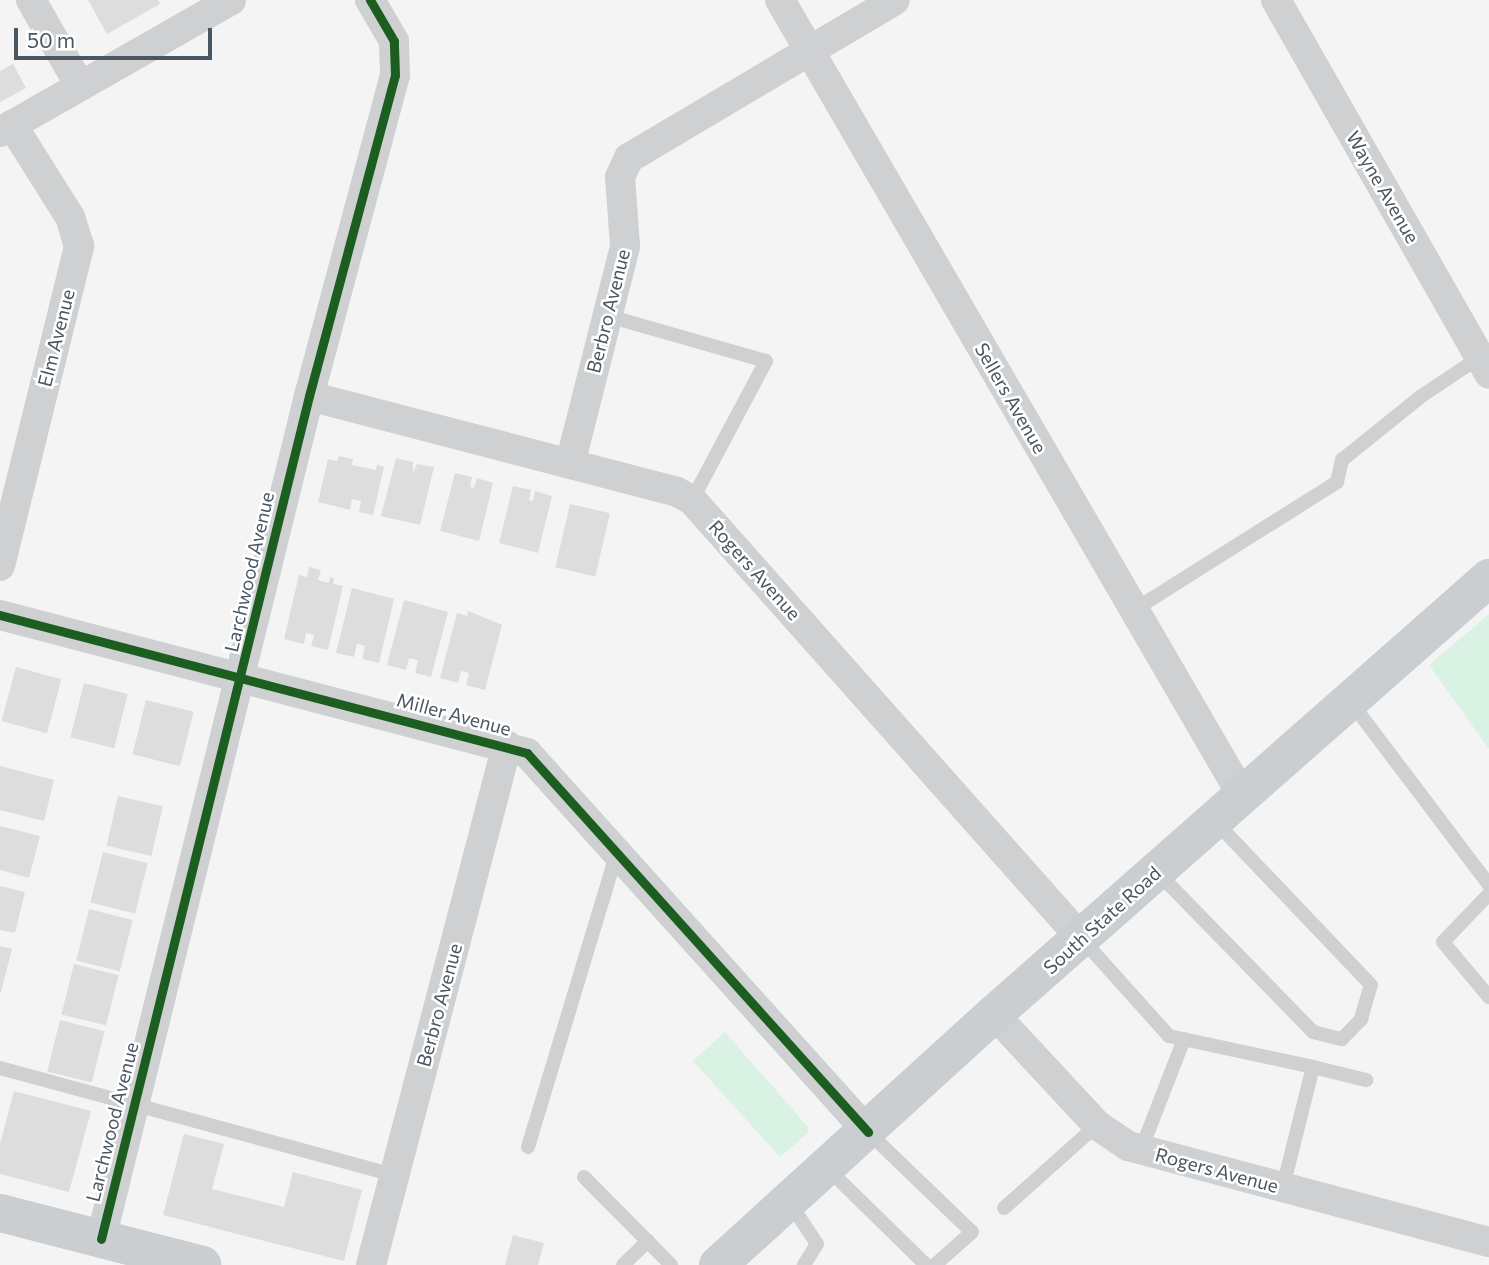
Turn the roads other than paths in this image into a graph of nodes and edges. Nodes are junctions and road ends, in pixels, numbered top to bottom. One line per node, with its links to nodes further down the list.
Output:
1 (31, 0): 8 (street)
2 (231, 0): 8 (street)
3 (370, 0): 12 (street, Larchwood Avenue)
4 (780, 0): 7 (street, Sellers Avenue)
5 (895, 0): 7 (street, Berbro Avenue)
6 (1276, 0): 11 (street, Wayne Avenue)
7 (808, 49): 10 (street, Berbro Avenue); 17 (street, Sellers Avenue)
8 (79, 86): 9 (street)
9 (6, 128): 15 (street, Elm Avenue)
10 (608, 316): 13 (street, Berbro Avenue); 14 (lane)
11 (1484, 366): 17 (lane)
12 (309, 396): 13 (street); 19 (street, Larchwood Avenue)
13 (570, 464): 14 (street)
14 (692, 500): 28 (street, Rogers Avenue)
15 (0, 566)
16 (1489, 579): 20 (main road, South State Road)
17 (1134, 610): 22 (street, Sellers Avenue)
18 (0, 615): 19 (street, Miller Avenue)
19 (242, 677): 21 (street, Miller Avenue); 35 (street, Larchwood Avenue)
20 (1349, 700): 22 (main road, South State Road); 26 (lane)
21 (507, 745): 24 (street, Miller Avenue); 41 (street, Berbro Avenue)
22 (1242, 795): 23 (main road, South State Road)
23 (1214, 820): 25 (main road, South State Road); 25 (lane)
24 (618, 852): 37 (street, Miller Avenue); 38 (lane)
25 (1156, 871): 28 (main road, South State Road)
26 (1489, 885)
27 (1489, 894): 29 (lane)
28 (1081, 938): 30 (main road, South State Road); 31 (lane)
29 (1489, 997)
30 (994, 1014): 36 (street, Rogers Avenue); 37 (main road, South State Road)
31 (1184, 1039): 32 (lane); 39 (lane)
32 (1313, 1067): 34 (lane); 43 (lane)
33 (0, 1068): 35 (lane)
34 (1366, 1080)
35 (134, 1104): 41 (lane); 47 (street, Larchwood Avenue)
36 (1097, 1125): 39 (street, Rogers Avenue); 45 (lane)
37 (868, 1132): 40 (main road, South State Road); 57 (lane)
38 (528, 1147)
39 (1141, 1150): 43 (street, Rogers Avenue)
40 (827, 1168): 44 (main road, South State Road); 56 (lane)
41 (394, 1175): 51 (street, Berbro Avenue)
42 (584, 1177): 48 (lane)
43 (1283, 1187): 49 (street, Rogers Avenue)
44 (789, 1202): 54 (main road, South State Road); 55 (lane)
45 (1004, 1208)
46 (0, 1213): 47 (main road)
47 (101, 1239): 50 (main road)
48 (648, 1241): 52 (lane); 53 (lane)
49 (1489, 1242)
50 (202, 1265)
51 (371, 1265)
52 (624, 1265)
53 (671, 1265)
54 (718, 1265)
55 (804, 1265)
56 (926, 1265)
57 (935, 1265)

